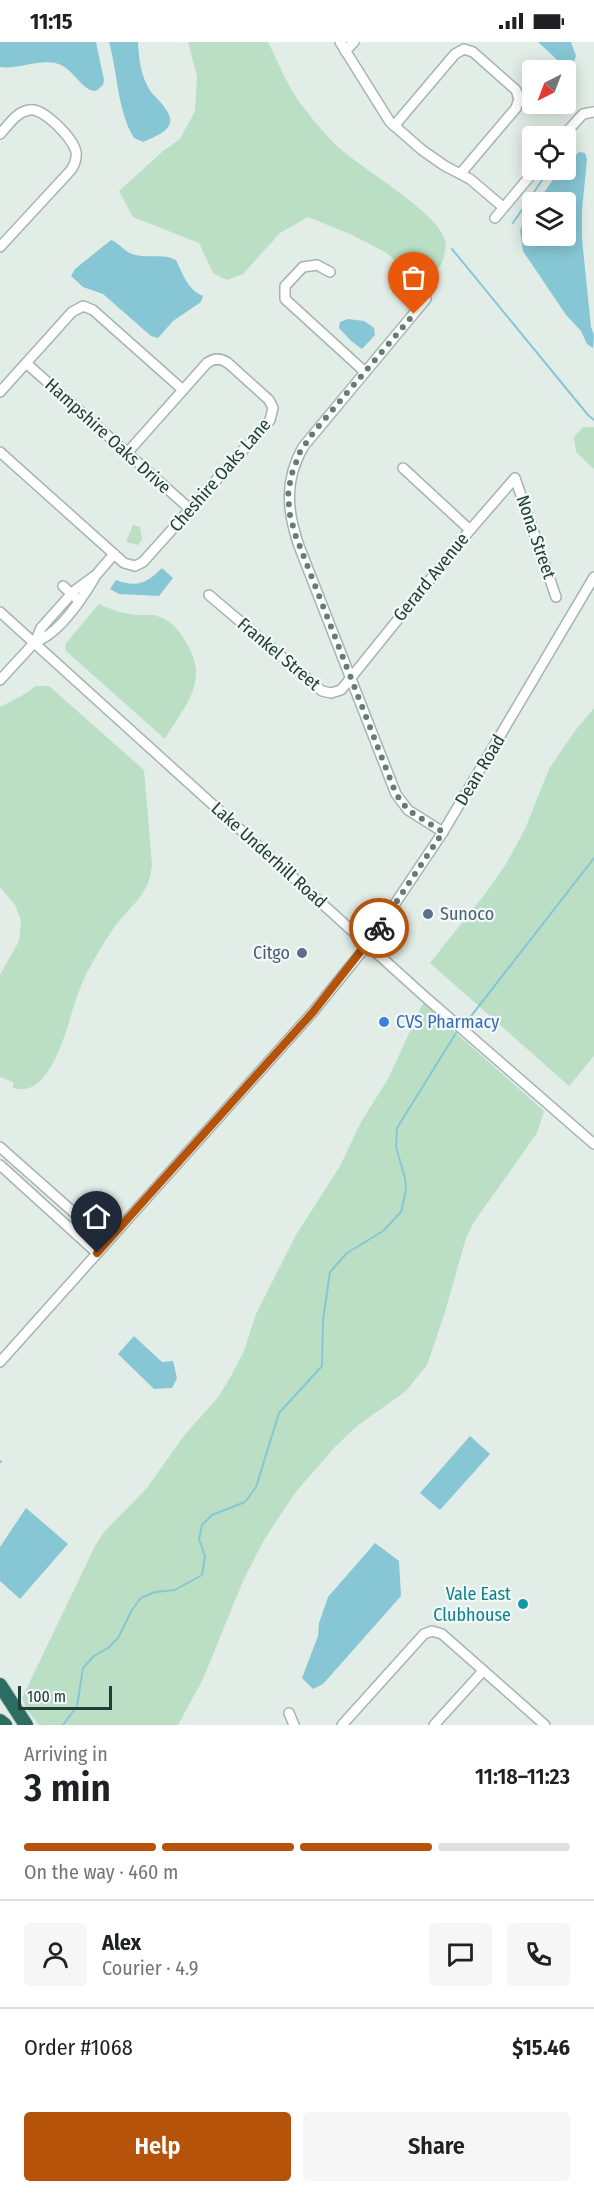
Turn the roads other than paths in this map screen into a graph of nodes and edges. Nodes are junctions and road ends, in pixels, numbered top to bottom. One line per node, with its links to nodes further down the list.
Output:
1 (340, 42): 3 (street)
2 (354, 42): 3 (street)
3 (345, 51): 5 (street)
4 (594, 112): 6 (street)
5 (394, 126): 8 (street); 8 (street)
6 (572, 126)
7 (0, 134): 12 (street)
8 (460, 173): 10 (street)
9 (526, 180): 10 (street)
10 (503, 207): 11 (street)
11 (495, 218)
12 (0, 247)
13 (330, 272): 16 (street)
14 (426, 299): 16 (street)
15 (26, 363): 17 (street); 18 (street); 20 (street, Hampshire Oaks Drive)
16 (365, 372): 35 (street)
17 (183, 390): 20 (street, Cheshire Oaks Lane); 23 (street, Cheshire Oaks Lane)
18 (0, 392)
19 (0, 452): 25 (street)
20 (127, 453): 23 (street, Hampshire Oaks Drive)
21 (402, 468): 24 (street)
22 (515, 478): 24 (street, Gerard Avenue); 31 (street, Nona Street)
23 (190, 509): 25 (street, Cheshire Oaks Lane)
24 (470, 530): 35 (street, Gerard Avenue)
25 (114, 554): 26 (street)
26 (97, 574): 29 (street); 32 (street)
27 (594, 577): 37 (street, Dean Road)
28 (63, 586): 29 (street)
29 (72, 594): 32 (street); 34 (street)
30 (209, 594): 35 (street, Frankel Street)
31 (556, 597)
32 (80, 601): 34 (street)
33 (0, 612): 34 (street, Lake Underhill Road)
34 (34, 642): 36 (street); 38 (street, Lake Underhill Road)
35 (351, 679): 37 (street)
36 (0, 680)
37 (443, 832): 38 (street, Dean Road)
38 (368, 944): 39 (street, Lake Underhill Road); 42 (street, Dean Road)
39 (594, 1144)
40 (0, 1147): 42 (street)
41 (0, 1165): 43 (street)
42 (107, 1242): 43 (street, Dean Road)
43 (97, 1253): 44 (street, Dean Road)
44 (0, 1362)
45 (483, 1671): 52 (street); 53 (street); 54 (street)
46 (0, 1685): 50 (highway)
47 (289, 1713): 51 (street)
48 (0, 1721): 49 (highway)
49 (4, 1725)
50 (26, 1725)
51 (294, 1725)
52 (342, 1725)
53 (434, 1725)
54 (545, 1725)

